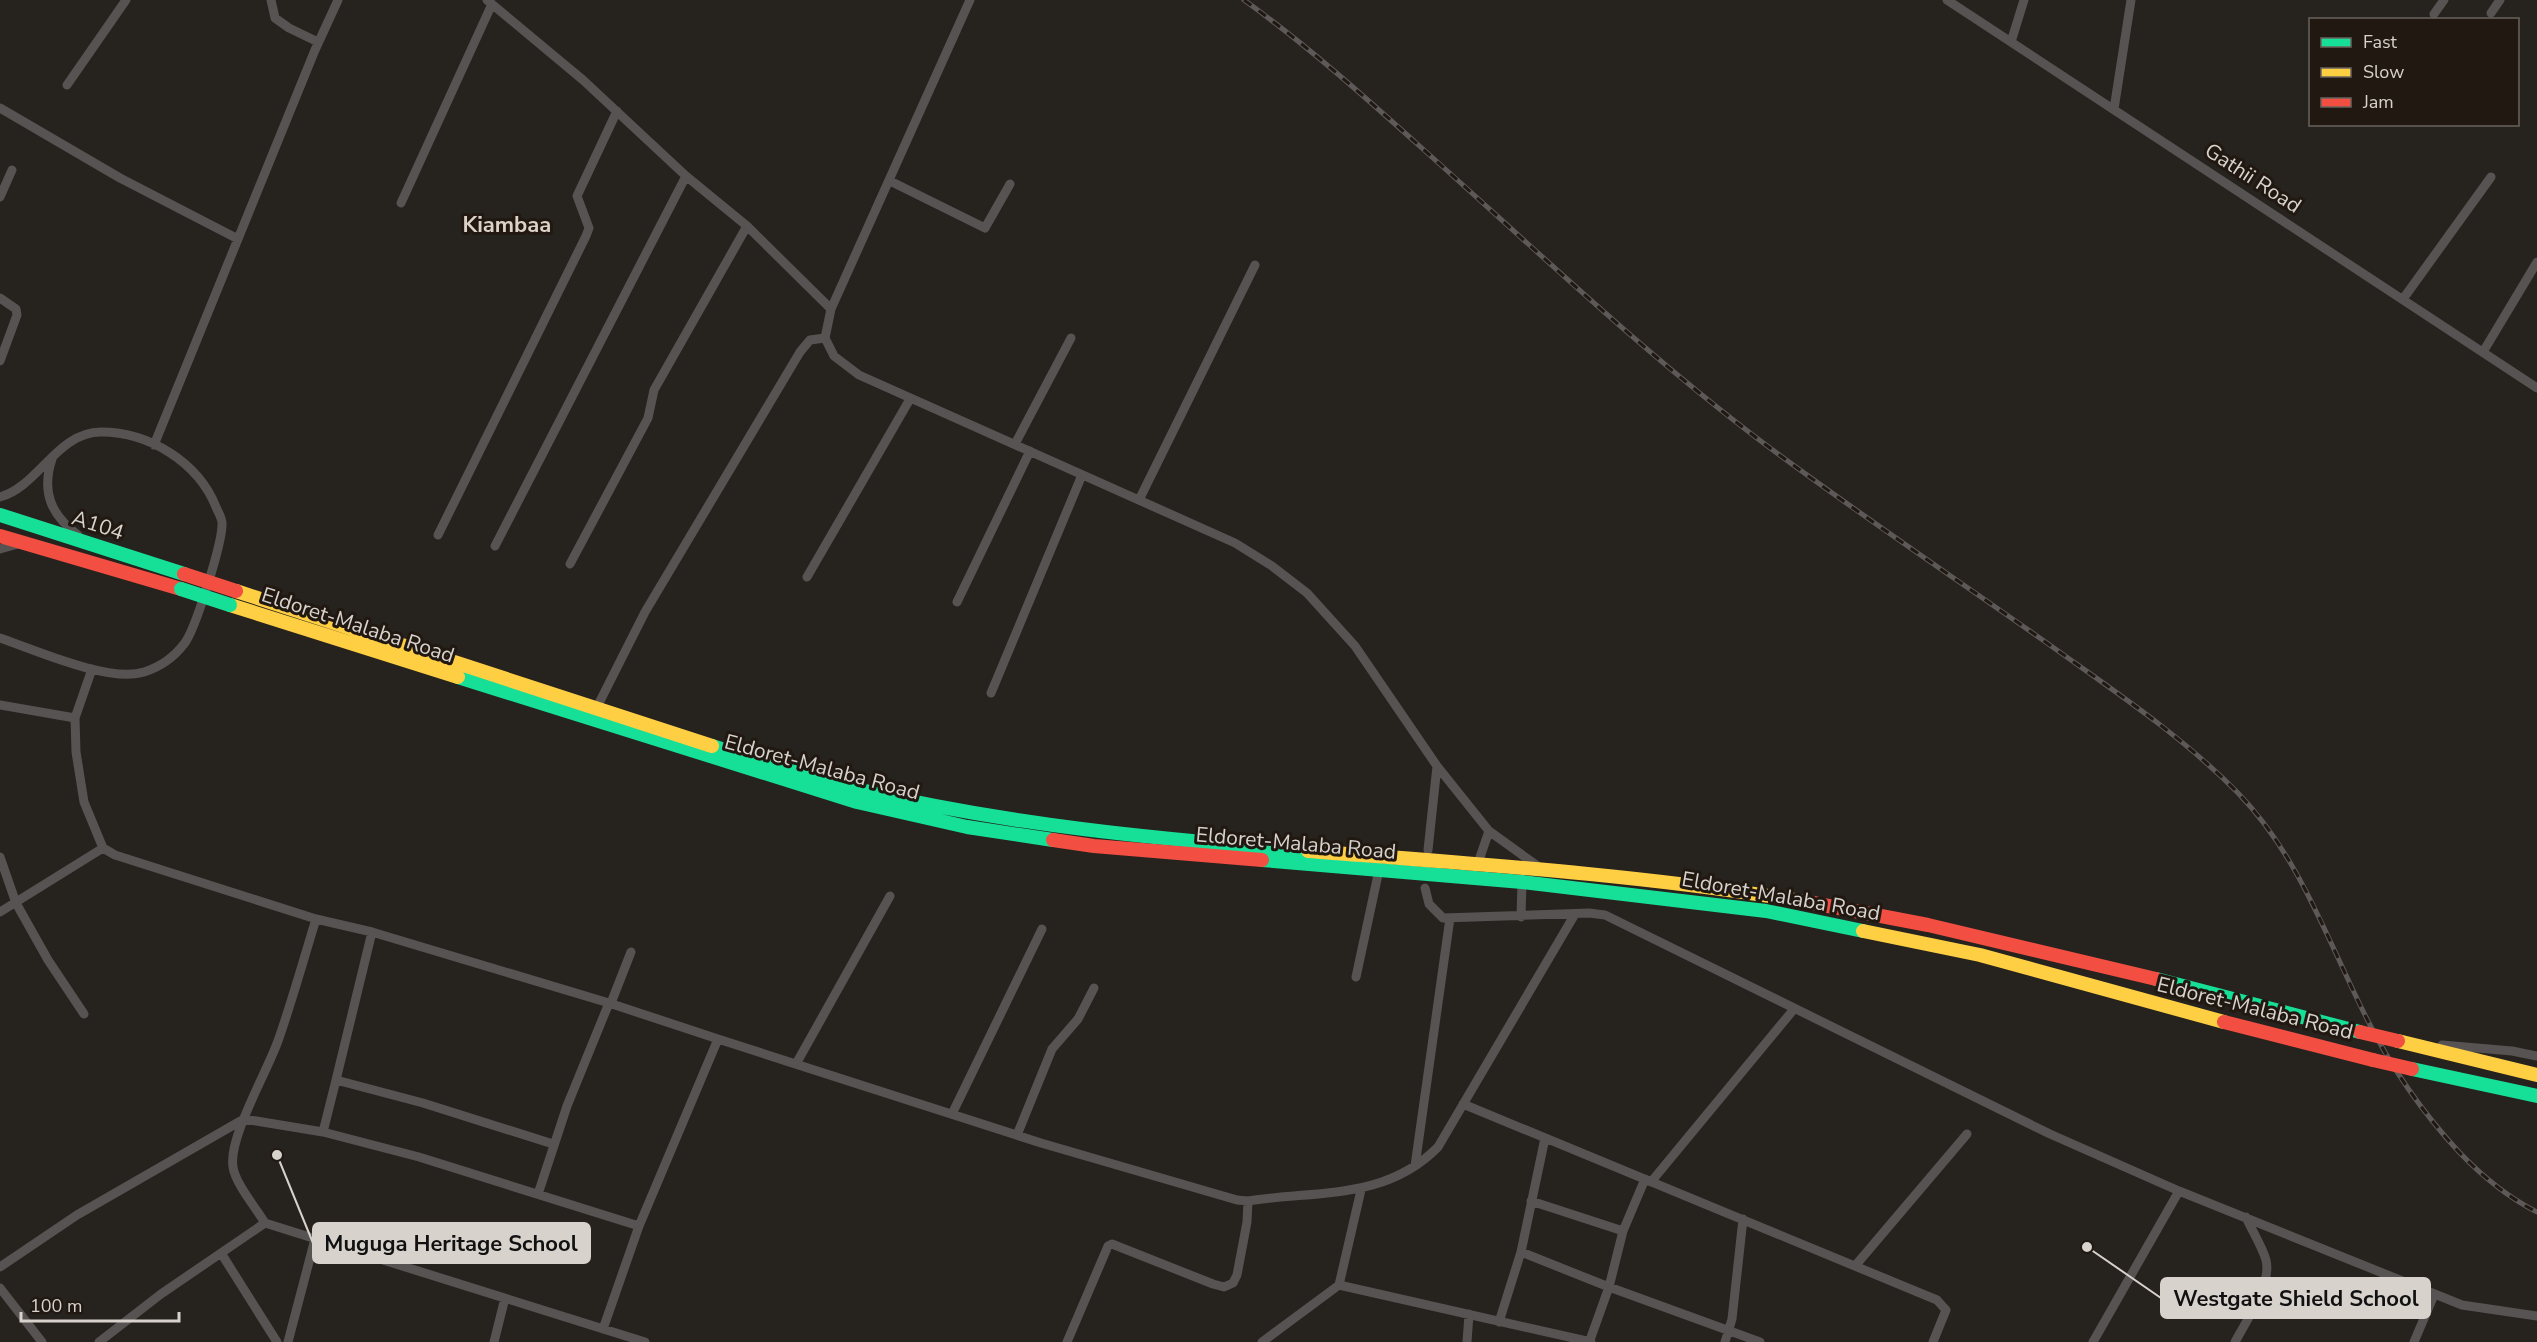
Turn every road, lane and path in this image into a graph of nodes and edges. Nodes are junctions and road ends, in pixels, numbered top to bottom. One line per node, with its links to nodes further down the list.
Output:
1 (126, 0): 15 (street)
2 (271, 0): 13 (street)
3 (338, 0): 13 (street)
4 (970, 0): 22 (street)
5 (1947, 0): 14 (street, Gathii Road)
6 (2024, 0): 14 (street)
7 (2131, 0): 17 (street)
8 (2444, 0): 12 (street)
9 (2500, 0): 11 (street)
10 (489, 2): 18 (street); 25 (street)
11 (2491, 13)
12 (2434, 14)
13 (318, 42): 27 (street)
14 (2011, 42): 17 (street, Gathii Road)
15 (67, 85)
16 (0, 108): 27 (street)
17 (2114, 109): 31 (street, Gathii Road)
18 (617, 111): 20 (street); 47 (street)
19 (12, 170): 24 (street)
20 (686, 176): 26 (street); 51 (street)
21 (2491, 177): 31 (street)
22 (890, 181): 23 (street); 32 (street)
23 (1010, 184)
24 (0, 196)
25 (401, 203)
26 (747, 226): 32 (street); 53 (street)
27 (238, 239): 40 (street)
28 (2537, 262): 35 (street)
29 (1255, 265): 45 (street)
30 (0, 298): 36 (street)
31 (2403, 299): 35 (street, Gathii Road)
32 (831, 309): 33 (street)
33 (825, 338): 38 (street); 61 (street)
34 (1071, 338): 39 (street)
35 (2483, 352): 37 (street, Gathii Road)
36 (0, 361)
37 (2537, 388)
38 (910, 399): 39 (street); 54 (street)
39 (1015, 444): 41 (street)
40 (154, 445): 42 (street); 58 (street)
41 (1030, 451): 43 (street); 56 (street)
42 (53, 457): 44 (street); 50 (street)
43 (1082, 475): 45 (street); 59 (street)
44 (0, 497)
45 (1139, 500): 63 (street)
46 (0, 515): 50 (highway, A104)
47 (438, 535)
48 (0, 536): 49 (highway, Eldoret-Malaba Road)
49 (23, 542): 52 (street); 69 (highway, Eldoret-Malaba Road, bridge)
50 (89, 544): 55 (highway, A104, bridge)
51 (495, 546)
52 (0, 549)
53 (570, 564)
54 (807, 577)
55 (236, 591): 61 (highway, Eldoret-Malaba Road)
56 (957, 602)
57 (0, 638): 58 (street)
58 (92, 669): 62 (street)
59 (991, 693)
60 (0, 705): 62 (street)
61 (596, 709): 68 (highway, Eldoret-Malaba Road)
62 (75, 718): 65 (street)
63 (1437, 766): 64 (street); 66 (street)
64 (1489, 831): 68 (street); 70 (street)
65 (103, 848): 74 (street); 79 (street)
66 (1428, 850)
67 (0, 857): 74 (street)
68 (1478, 863): 70 (highway, Eldoret-Malaba Road)
69 (1379, 870): 71 (highway, Eldoret-Malaba Road); 83 (street)
70 (1543, 870): 89 (highway, Eldoret-Malaba Road, bridge)
71 (1522, 882): 77 (street); 94 (highway, Eldoret-Malaba Road, bridge)
72 (1425, 888): 78 (street)
73 (890, 896): 91 (street)
74 (15, 903): 75 (street); 87 (street)
75 (0, 912)
76 (1575, 914): 77 (street); 86 (street); 95 (street)
77 (1521, 917): 78 (street)
78 (1450, 918): 103 (street)
79 (316, 919): 81 (street); 97 (street)
80 (1042, 929): 96 (street)
81 (372, 932): 85 (street); 93 (street)
82 (631, 952): 85 (street)
83 (1356, 977)
84 (1094, 988): 100 (street)
85 (610, 1003): 88 (street); 102 (street)
86 (1794, 1009): 104 (street); 106 (street)
87 (84, 1014)
88 (718, 1039): 91 (street); 113 (street)
89 (2398, 1041): 90 (street); 92 (highway)
90 (2537, 1056)
91 (796, 1064): 96 (street)
92 (2537, 1075)
93 (336, 1080): 98 (street); 102 (street)
94 (2537, 1096)
95 (1463, 1104): 101 (street); 103 (street)
96 (951, 1114): 100 (street)
97 (244, 1119): 98 (street); 112 (street); 119 (street)
98 (323, 1132): 107 (street)
99 (1967, 1134): 118 (street)
100 (1017, 1135): 108 (street)
101 (1545, 1138): 104 (street); 109 (street)
102 (553, 1144): 107 (street)
103 (1416, 1166): 105 (street)
104 (1648, 1180): 111 (street); 114 (street)
105 (1361, 1190): 108 (street); 120 (street)
106 (2179, 1191): 110 (street); 143 (street)
107 (538, 1194): 113 (street)
108 (1248, 1201): 130 (street)
109 (1532, 1201): 114 (street); 116 (street)
110 (2246, 1217): 123 (street); 144 (street)
111 (1743, 1220): 118 (street); 129 (street)
112 (265, 1223): 115 (street); 117 (street)
113 (639, 1227): 128 (street)
114 (1623, 1231): 121 (street)
115 (315, 1239): 124 (street); 135 (street)
116 (1521, 1252): 121 (street); 127 (street)
117 (221, 1253): 133 (street); 134 (street)
118 (1854, 1266): 142 (street)
119 (0, 1267)
120 (1339, 1285): 125 (street); 138 (street)
121 (1609, 1287): 129 (street); 131 (street)
122 (0, 1288): 132 (street)
123 (2434, 1295): 126 (street); 145 (street)
124 (505, 1298): 128 (street); 136 (street)
125 (1470, 1314): 127 (street); 139 (street)
126 (2537, 1316)
127 (1499, 1322): 131 (street)
128 (603, 1329): 137 (street)
129 (1729, 1332): 140 (street); 141 (street)
130 (1070, 1341)
131 (1590, 1341)
132 (42, 1342)
133 (99, 1342)
134 (277, 1342)
135 (288, 1342)
136 (494, 1342)
137 (645, 1342)
138 (1262, 1342)
139 (1467, 1342)
140 (1725, 1342)
141 (1760, 1342)
142 (1933, 1342)
143 (2093, 1342)
144 (2235, 1342)
145 (2414, 1342)

